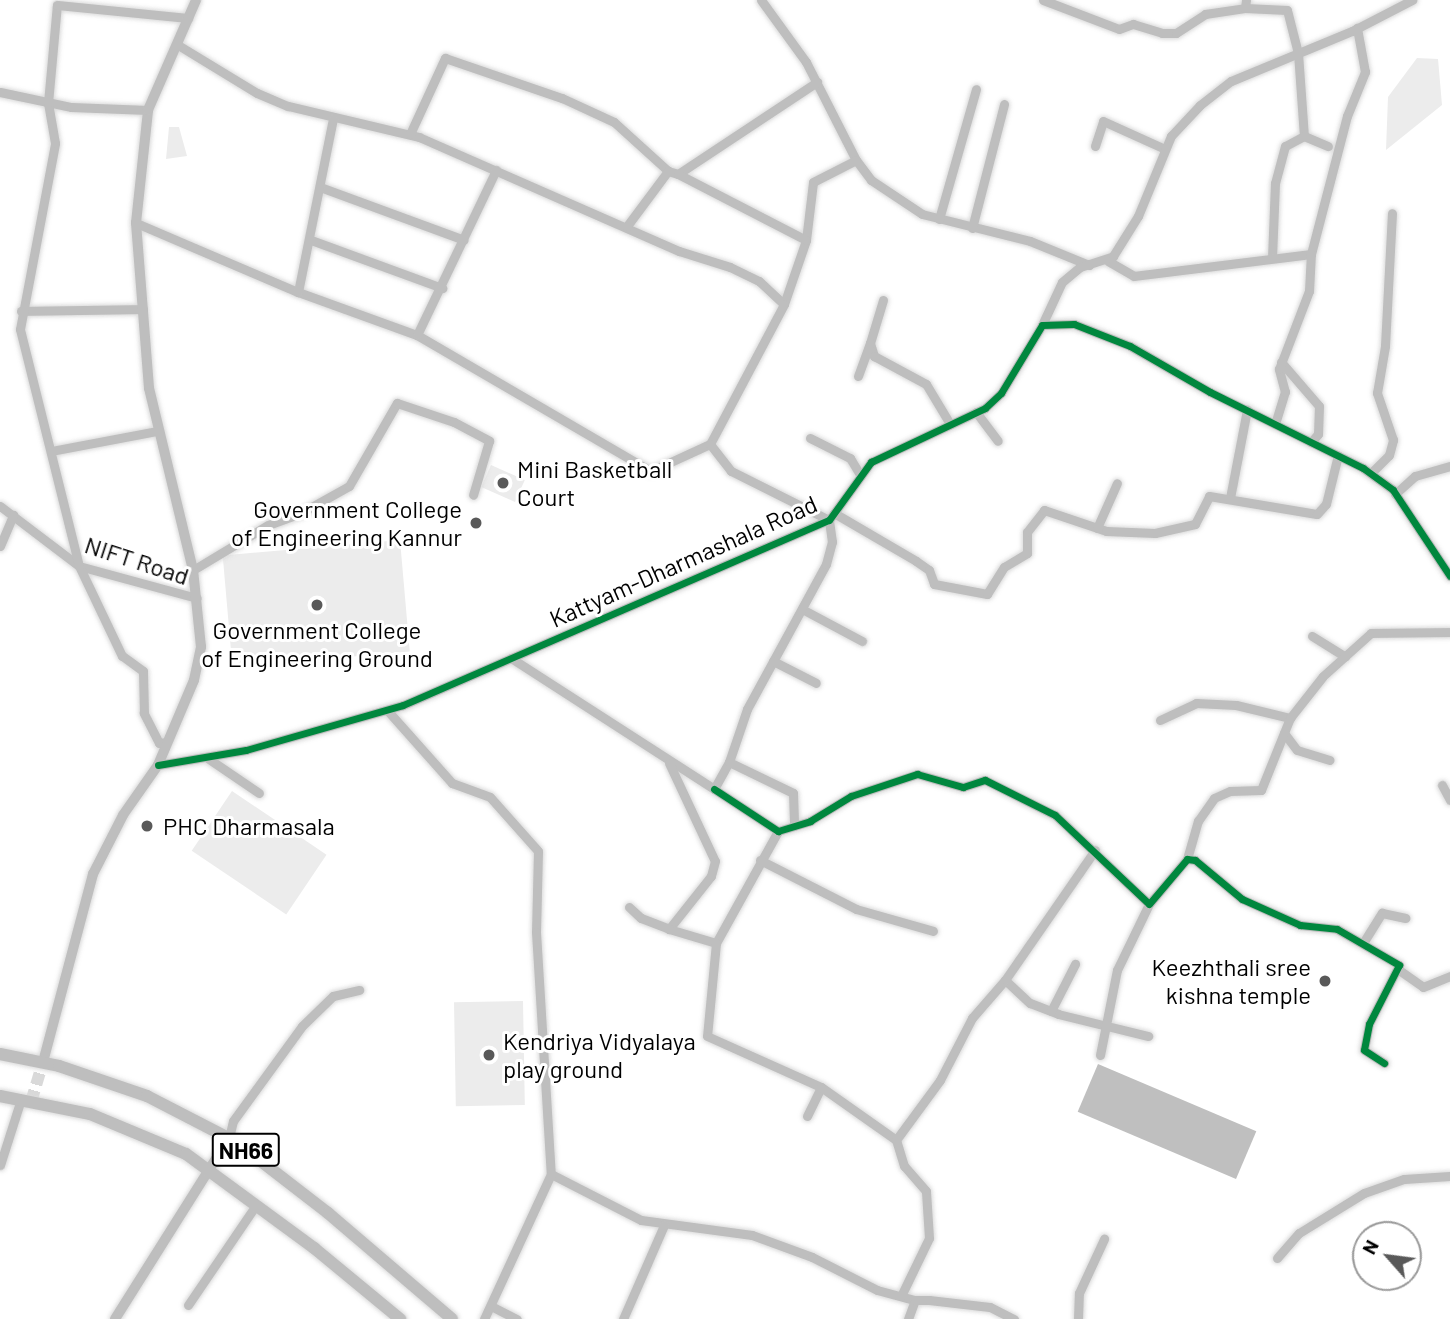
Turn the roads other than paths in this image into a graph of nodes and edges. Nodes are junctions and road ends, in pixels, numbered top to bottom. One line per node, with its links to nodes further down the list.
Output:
1 (196, 0): 7 (main road)
2 (761, 0): 11 (street)
3 (1044, 0): 6 (street)
4 (1412, 0): 8 (street)
5 (57, 3): 7 (street); 14 (street)
6 (1245, 4): 10 (street)
7 (188, 18): 9 (main road)
8 (1357, 29): 10 (street); 36 (street)
9 (178, 45): 16 (main road); 17 (street)
10 (1298, 53): 19 (street); 22 (street)
11 (817, 82): 23 (street); 26 (street)
12 (976, 89): 29 (street)
13 (0, 92): 14 (street)
14 (48, 103): 16 (street); 45 (street)
15 (1004, 104): 32 (street)
16 (148, 110): 30 (main road)
17 (333, 118): 18 (street); 27 (street)
18 (410, 134): 24 (street); 25 (street)
19 (1304, 136): 21 (street); 37 (street)
20 (1095, 146): 22 (street)
21 (1328, 146)
22 (1165, 149): 38 (street)
23 (856, 160): 29 (street); 35 (street)
24 (496, 170): 31 (street); 34 (street)
25 (668, 170): 26 (street); 31 (street)
26 (678, 174): 35 (street)
27 (320, 187): 33 (street); 34 (street)
28 (1392, 213): 63 (street)
29 (939, 219): 32 (street)
30 (136, 223): 41 (street); 44 (main road)
31 (627, 226): 43 (street)
32 (972, 228): 39 (street)
33 (312, 240): 40 (street); 41 (street)
34 (464, 240): 40 (street)
35 (806, 240): 43 (street)
36 (1311, 254): 37 (street); 49 (street)
37 (1272, 257): 38 (street)
38 (1108, 261): 39 (street)
39 (1089, 264): 46 (street, Kattyam-Dharmashala Road)
40 (442, 288): 47 (street)
41 (298, 292): 47 (street)
42 (883, 300): 48 (street)
43 (784, 304): 59 (street)
44 (143, 309): 45 (street); 55 (main road)
45 (22, 311): 60 (street)
46 (1042, 325): 51 (street); 52 (street, Kattyam-Dharmashala Road)
47 (417, 335): 59 (street)
48 (870, 343): 50 (street); 53 (street)
49 (1281, 362): 54 (street); 58 (street)
50 (858, 376)
51 (1247, 410): 54 (street); 68 (street)
52 (976, 412): 53 (street, Kattyam-Dharmashala Road); 57 (street)
53 (950, 424): 64 (street, Kattyam-Dharmashala Road)
54 (1275, 424): 58 (street)
55 (157, 431): 60 (street); 75 (main road)
56 (810, 438): 64 (street)
57 (999, 441)
58 (1311, 442): 61 (street)
59 (710, 444): 71 (street)
60 (51, 451): 74 (street)
61 (1338, 455): 63 (street); 68 (street)
62 (1450, 466): 66 (street)
63 (1371, 473): 66 (street)
64 (861, 476): 71 (street, Kattyam-Dharmashala Road)
65 (1117, 482): 72 (street)
66 (1395, 494): 76 (street)
67 (473, 495): 75 (street)
68 (1230, 498): 72 (street)
69 (0, 506): 70 (street, NIFT Road)
70 (13, 515): 73 (street); 74 (street, NIFT Road)
71 (832, 516): 72 (street); 78 (street); 83 (street, Kattyam-Dharmashala Road)
72 (1097, 528)
73 (0, 546)
74 (79, 566): 77 (street, NIFT Road); 90 (street)
75 (193, 570): 77 (main road)
76 (1450, 576)
77 (197, 598): 90 (main road)
78 (802, 609): 81 (street); 84 (street)
79 (1450, 632): 82 (street)
80 (1312, 636): 82 (street)
81 (862, 641)
82 (1345, 657): 87 (street)
83 (511, 658): 86 (street, Kattyam-Dharmashala Road); 93 (street)
84 (773, 661): 85 (street); 94 (street)
85 (816, 683)
86 (387, 710): 91 (street, Kattyam-Dharmashala Road); 132 (street)
87 (1290, 718): 88 (street); 89 (street)
88 (1160, 720)
89 (1284, 733): 92 (street); 103 (street)
90 (167, 743): 95 (main road)
91 (206, 757): 95 (street, Kattyam-Dharmashala Road); 98 (street)
92 (1329, 760)
93 (668, 761): 97 (street); 108 (street)
94 (729, 762): 97 (street); 100 (street)
95 (158, 765): 122 (main road)
96 (1442, 785): 99 (street)
97 (714, 789): 101 (street)
98 (259, 793)
99 (1450, 800)
100 (794, 826): 101 (street); 102 (street)
101 (778, 831): 104 (street)
102 (1095, 850): 105 (street); 115 (street)
103 (1187, 859): 105 (street); 111 (street)
104 (760, 860): 109 (street); 110 (street)
105 (1149, 904): 118 (street)
106 (629, 907): 108 (street)
107 (1405, 918): 111 (street)
108 (669, 929): 110 (street)
109 (933, 930)
110 (716, 943): 124 (street)
111 (1363, 943): 113 (street)
112 (1075, 964): 117 (street)
113 (1399, 970): 114 (street); 123 (street)
114 (1450, 976)
115 (1005, 980): 117 (street); 129 (street)
116 (359, 990): 128 (street)
117 (1051, 1011): 118 (street)
118 (1103, 1023): 119 (street); 121 (street)
119 (1148, 1036)
120 (0, 1054): 122 (highway, NH66)
121 (1100, 1055)
122 (43, 1062): 128 (highway, NH66)
123 (1384, 1063)
124 (821, 1087): 127 (street); 129 (street)
125 (0, 1096): 126 (highway, NH66)
126 (21, 1099): 130 (street); 131 (highway, NH66)
127 (807, 1116)
128 (229, 1138): 131 (main road); 144 (highway, NH66)
129 (896, 1140): 138 (street)
130 (0, 1165)
131 (210, 1172): 134 (highway, NH66); 142 (main road)
132 (551, 1174): 135 (street); 141 (street)
133 (1450, 1176): 137 (street)
134 (256, 1205): 140 (street); 143 (highway, NH66)
135 (664, 1225): 138 (street); 147 (street)
136 (1104, 1238): 150 (street)
137 (1277, 1258)
138 (901, 1296): 139 (street)
139 (915, 1300): 148 (street); 149 (street)
140 (187, 1304)
141 (492, 1306): 145 (street); 146 (street)
142 (115, 1319)
143 (400, 1319)
144 (452, 1319)
145 (484, 1319)
146 (517, 1319)
147 (623, 1319)
148 (908, 1319)
149 (1014, 1319)
150 (1078, 1319)

